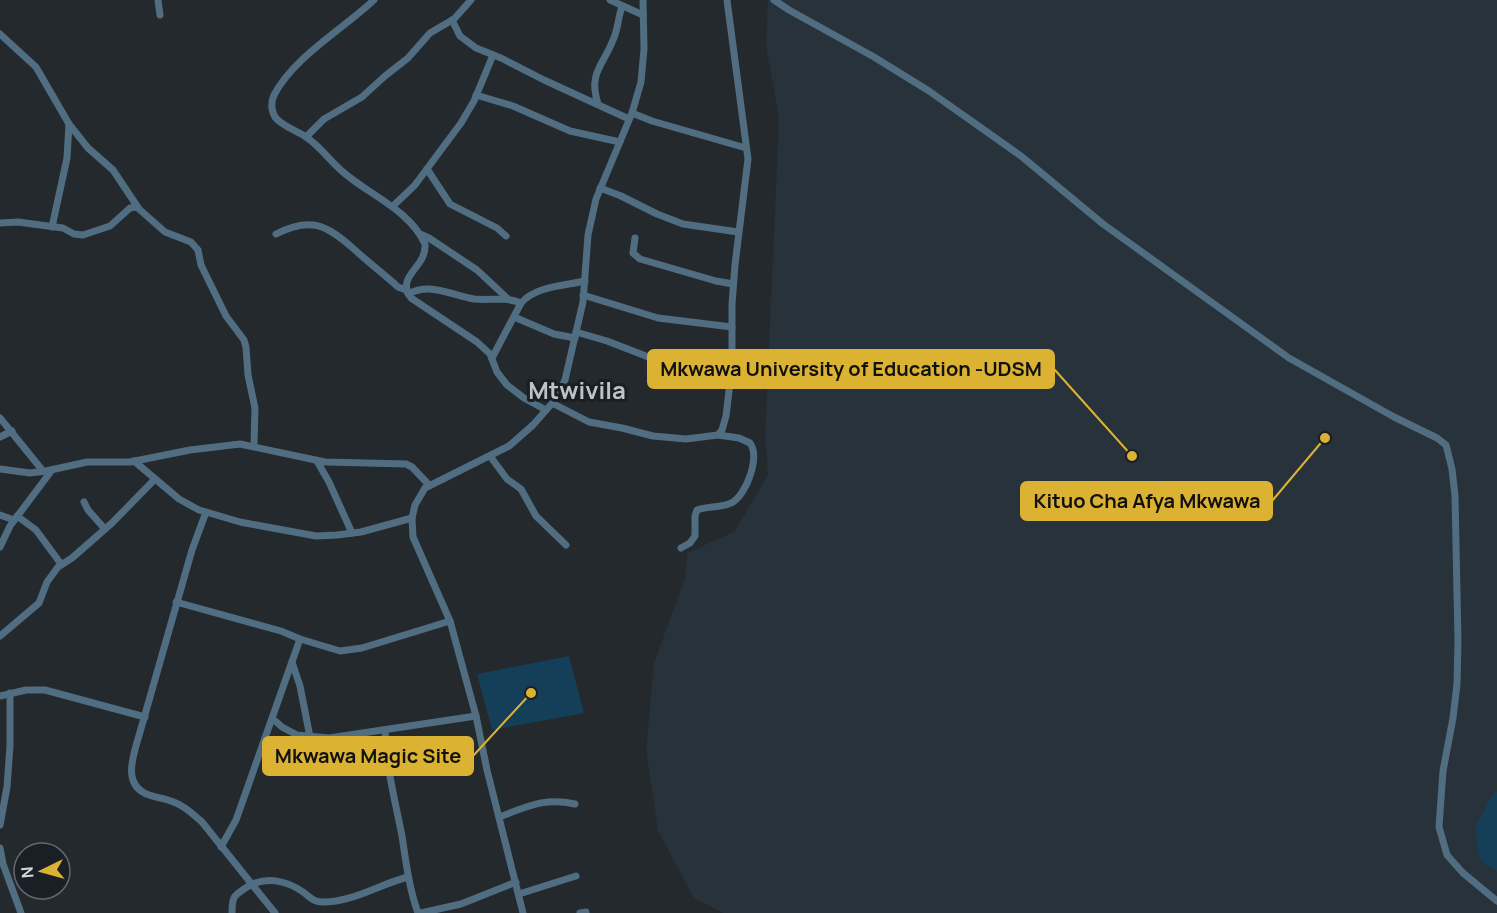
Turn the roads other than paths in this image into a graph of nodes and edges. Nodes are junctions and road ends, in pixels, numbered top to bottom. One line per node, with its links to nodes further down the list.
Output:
1 (158, 0): 9 (street)
2 (374, 0): 18 (street)
3 (471, 0): 11 (street)
4 (610, 0): 8 (street)
5 (643, 0): 10 (street)
6 (727, 0): 20 (street)
7 (774, 0): 92 (street)
8 (622, 7): 10 (street); 15 (street)
9 (160, 15)
10 (643, 15): 16 (street)
11 (452, 20): 13 (street); 18 (street)
12 (0, 34): 17 (street)
13 (493, 55): 14 (street); 15 (street)
14 (476, 95): 19 (street); 21 (street)
15 (598, 104): 16 (street)
16 (631, 116): 19 (street); 20 (street)
17 (69, 124): 24 (street); 26 (street)
18 (306, 137): 23 (street)
19 (620, 142): 22 (street)
20 (746, 148): 27 (street)
21 (426, 169): 23 (street); 30 (street)
22 (600, 188): 27 (street); 32 (street)
23 (393, 206): 28 (street)
24 (137, 207): 26 (street); 49 (street)
25 (0, 223): 26 (street)
26 (52, 227)
27 (738, 232): 33 (street)
28 (417, 233): 34 (street); 36 (street)
29 (276, 234): 34 (street)
30 (506, 236)
31 (635, 238): 33 (street)
32 (585, 281): 35 (street); 37 (street)
33 (733, 284): 39 (street)
34 (407, 292): 36 (street); 41 (street)
35 (583, 295): 39 (street); 40 (street)
36 (507, 298): 37 (street)
37 (521, 303): 38 (street)
38 (514, 317): 40 (street); 41 (street)
39 (732, 327): 47 (street)
40 (576, 335): 42 (street); 43 (street)
41 (492, 358): 44 (street)
42 (689, 366)
43 (552, 403): 44 (street); 47 (street)
44 (546, 410): 50 (street)
45 (0, 418): 46 (street)
46 (12, 431): 48 (street); 55 (street)
47 (718, 435): 67 (street)
48 (0, 437)
49 (254, 445): 51 (street); 52 (street)
50 (490, 456): 57 (street); 65 (street)
51 (134, 461): 54 (street); 56 (street)
52 (317, 461): 57 (street); 64 (street)
53 (0, 469): 55 (street)
54 (52, 470): 55 (street); 61 (street)
55 (43, 471)
56 (155, 479): 59 (street); 63 (street)
57 (429, 485): 62 (street)
58 (84, 502): 63 (street)
59 (206, 512): 64 (street); 69 (street)
60 (0, 515): 61 (street)
61 (16, 518): 66 (street); 68 (street)
62 (412, 518): 64 (street); 70 (street)
63 (105, 528): 68 (street)
64 (352, 533)
65 (566, 545)
66 (0, 547)
67 (681, 548)
68 (61, 564): 71 (street)
69 (176, 603): 72 (street); 77 (street)
70 (450, 621): 72 (street); 76 (street)
71 (0, 636)
72 (300, 639): 73 (street)
73 (292, 662): 78 (street); 80 (street)
74 (10, 693): 75 (street); 77 (street); 83 (street)
75 (0, 696)
76 (476, 716): 79 (street); 82 (street)
77 (145, 717): 85 (street)
78 (273, 719): 80 (street); 85 (street)
79 (385, 730): 80 (street); 88 (street)
80 (310, 737)
81 (574, 804): 82 (street)
82 (500, 817): 89 (street)
83 (0, 820): 84 (street)
84 (0, 825)
85 (221, 847): 90 (street)
86 (0, 848): 93 (street)
87 (576, 876): 91 (street)
88 (408, 877): 90 (street); 96 (street)
89 (516, 882): 91 (street); 96 (street)
90 (252, 884): 94 (street); 95 (street)
91 (519, 894): 97 (street)
92 (1497, 901)
93 (21, 913)
94 (232, 913)
95 (275, 913)
96 (420, 913)
97 (523, 913)

